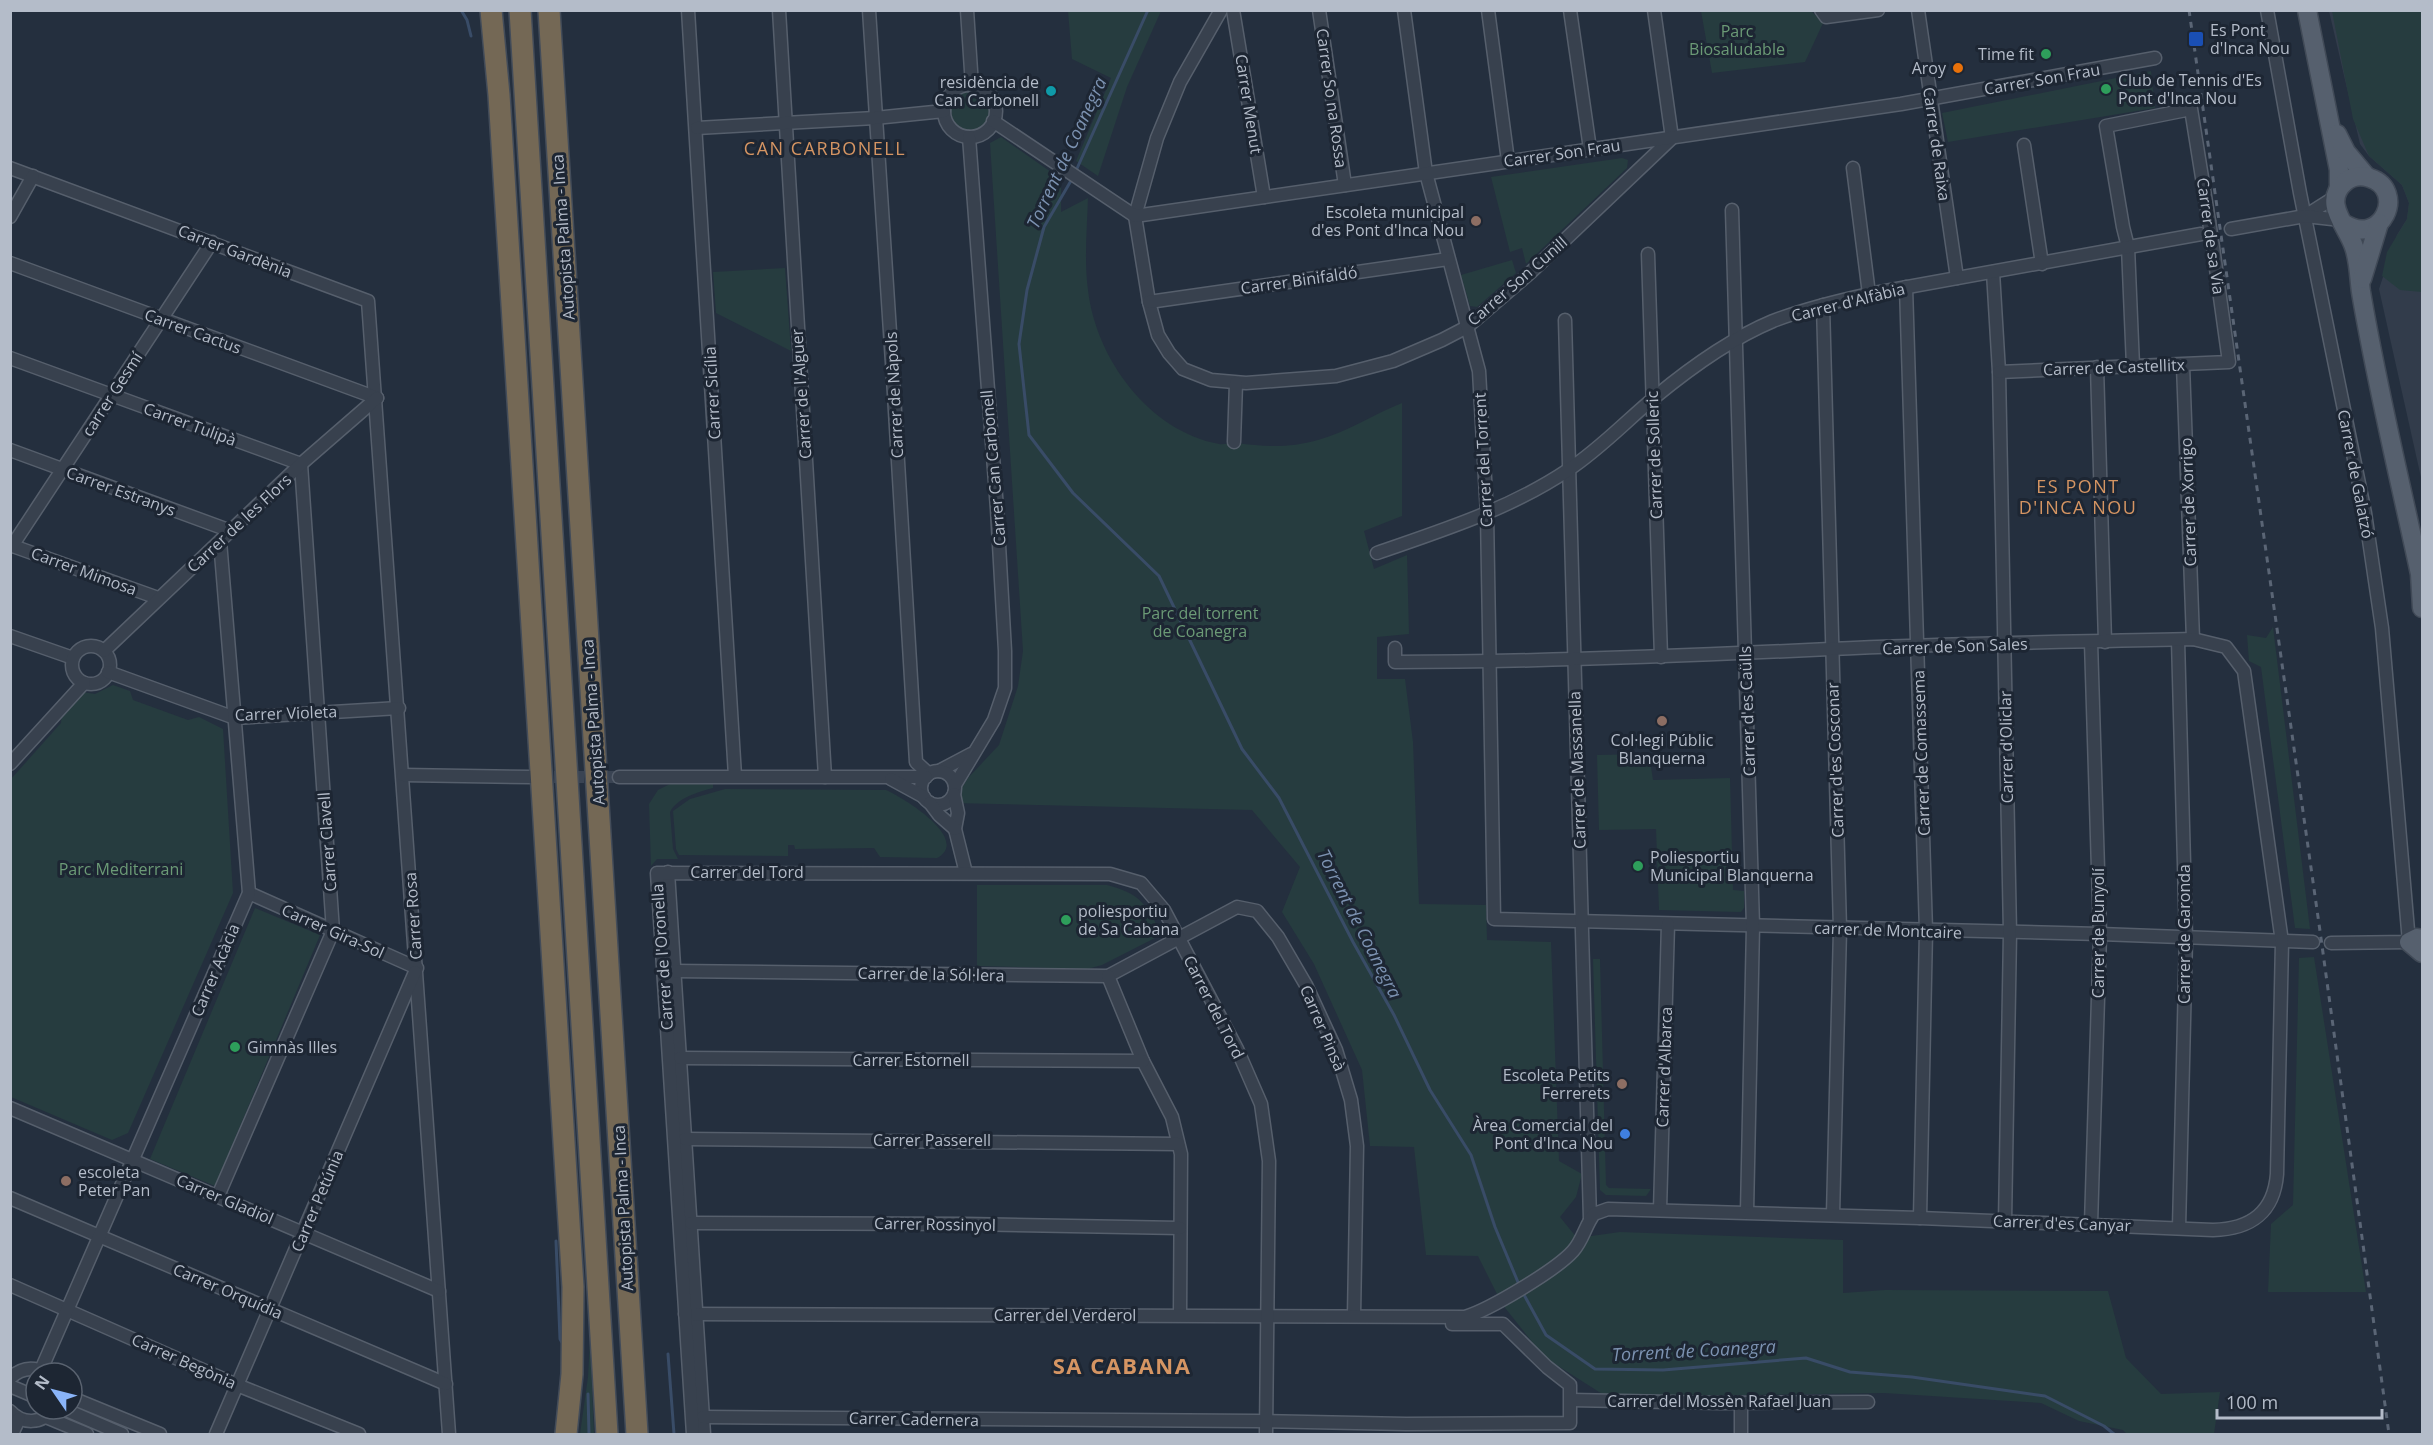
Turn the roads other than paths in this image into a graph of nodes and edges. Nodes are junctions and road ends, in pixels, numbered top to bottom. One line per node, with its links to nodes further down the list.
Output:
1 (491, 10): 197 (highway)
2 (508, 10): 22 (highway)
3 (520, 10): 22 (highway, Autopista Palma - Inca)
4 (549, 10): 200 (highway, Autopista Palma - Inca)
5 (688, 10): 30 (street, Carrer Sicília)
6 (779, 10): 29 (street, Carrer de l'Alguer)
7 (869, 10): 26 (street, Carrer de Nàpols)
8 (967, 10): 23 (street)
9 (1221, 10): 45 (street, Carrer Son Cunill)
10 (1233, 10): 43 (street, Carrer Menut)
11 (1319, 10): 41 (street, Carrer So na Rossa)
12 (1404, 10): 38 (street, Carrer del Torrent)
13 (1488, 10): 35 (street)
14 (1570, 10): 34 (street)
15 (1654, 10): 32 (street)
16 (1821, 10): 17 (street)
17 (1878, 10)
18 (1918, 10): 24 (street, Carrer de Raixa)
19 (2267, 10): 46 (street, Carrer de Galatzó)
20 (2307, 10): 27 (main road)
21 (2155, 58): 24 (street, Carrer Son Frau)
22 (524, 74): 164 (highway, Autopista Palma - Inca)
23 (972, 86): 25 (street); 28 (street)
24 (1930, 99): 32 (street, Carrer Son Frau); 59 (street, Carrer de Raixa)
25 (944, 111): 26 (street); 31 (street)
26 (875, 118): 29 (street); 113 (street, Carrer de Nàpols)
27 (2329, 119): 40 (main road); 42 (main road)
28 (993, 121): 31 (street); 45 (street)
29 (785, 123): 30 (street); 118 (street, Carrer de l'Alguer)
30 (697, 128): 115 (street, Carrer Sicília)
31 (969, 137): 111 (street, Carrer Can Carbonell)
32 (1672, 138): 34 (street, Carrer Son Frau); 67 (street, Carrer Son Cunill)
33 (2024, 145): 57 (street)
34 (1590, 149): 35 (street, Carrer Son Frau)
35 (1508, 161): 38 (street, Carrer Son Frau)
36 (10, 168): 39 (street, Carrer Gardènia)
37 (1853, 168): 62 (street)
38 (1426, 173): 41 (street, Carrer Son Frau); 55 (street, Carrer del Torrent)
39 (33, 176): 47 (street); 52 (street, Carrer Gardènia)
40 (2366, 177): 42 (main road); 49 (main road)
41 (1345, 185): 43 (street, Carrer Son Frau)
42 (2337, 193): 46 (street); 48 (main road)
43 (1264, 197): 45 (street, Carrer Son Frau)
44 (1732, 210): 68 (street, Carrer d'es Caülls)
45 (1136, 216): 63 (street, Carrer Son Cunill)
46 (2305, 216): 48 (street); 50 (street); 139 (street, Carrer de Galatzó)
47 (10, 217)
48 (2342, 222): 49 (main road); 60 (main road)
49 (2379, 223): 60 (main road)
50 (2231, 229)
51 (2201, 234): 53 (street, Carrer d'Alfàbia)
52 (212, 242): 65 (street, carrer Gesmí); 77 (street, Carrer Gardènia)
53 (2128, 247): 57 (street, Carrer d'Alfàbia); 70 (street, Carrer de sa Via, bridge); 72 (street)
54 (1648, 254): 78 (street, Carrer de Solleric)
55 (1448, 259): 63 (street, Carrer Binifaldó); 67 (street, Carrer del Torrent)
56 (10, 262): 65 (street, Carrer Cactus)
57 (2042, 264): 58 (street, Carrer d'Alfàbia)
58 (1993, 272): 59 (street, Carrer d'Alfàbia); 74 (street, Carrer d'Oliclar)
59 (1957, 278): 61 (street, Carrer d'Alfàbia)
60 (2360, 283): 90 (main road)
61 (1906, 287): 62 (street, Carrer d'Alfàbia); 97 (street, Carrer de Comassema)
62 (1869, 294): 64 (street, Carrer d'Alfàbia)
63 (1149, 302): 75 (street, Carrer Son Cunill)
64 (1823, 304): 68 (street, Carrer d'Alfàbia); 99 (street, Carrer d'es Cosconar)
65 (161, 320): 76 (street, carrer Gesmí); 77 (street, Carrer Cactus)
66 (1565, 320): 83 (street, Carrer de Massanella)
67 (1467, 327): 75 (street, Carrer Son Cunill); 84 (street, Carrer del Torrent)
68 (1736, 340): 78 (street, Carrer d'Alfàbia); 101 (street, Carrer d'es Caülls)
69 (10, 358): 76 (street, Carrer Tulipà)
70 (2229, 362): 71 (street, Carrer de Castellitx)
71 (2183, 365): 72 (street, Carrer de Castellitx); 92 (street, Carrer de Xorrigo)
72 (2133, 366): 73 (street, Carrer de Castellitx)
73 (2097, 367): 74 (street, Carrer de Castellitx); 95 (street)
74 (1999, 372): 96 (street, Carrer d'Oliclar)
75 (1236, 383): 79 (street)
76 (110, 395): 81 (street, Carrer Tulipà); 82 (street, carrer Gesmí)
77 (377, 398): 81 (street, Carrer de les Flors); 108 (street, Carrer Rosa)
78 (1652, 399): 83 (street, Carrer d'Alfàbia); 102 (street, Carrer de Solleric)
79 (1234, 442)
80 (10, 450): 82 (street, Carrer Estranys)
81 (301, 464): 85 (street, Carrer de les Flors); 109 (street, Carrer Clavell)
82 (62, 470): 85 (street, Carrer Estranys); 87 (street, carrer Gesmí)
83 (1568, 471): 84 (street, Carrer d'Alfàbia); 104 (street, Carrer de Massanella)
84 (1487, 514): 88 (street, Carrer d'Alfàbia); 105 (street, Carrer del Torrent)
85 (231, 531): 86 (street, Carrer de les Flors)
86 (220, 541): 89 (street, Carrer de les Flors); 110 (street, Carrer Acàcia)
87 (11, 545): 89 (street, Carrer Mimosa)
88 (1377, 553)
89 (158, 598): 100 (street, Carrer de les Flors)
90 (2422, 608)
91 (10, 636): 103 (street)
92 (2193, 639): 93 (street, Carrer de Son Sales); 137 (street, Carrer de Son Sales)
93 (2178, 640): 95 (street, Carrer de Son Sales); 135 (street, Carrer de Garonda)
94 (2091, 642): 95 (street, Carrer de Son Sales); 96 (street, Carrer de Son Sales); 134 (street, Carrer de Bunyolí)
95 (2105, 642)
96 (2004, 644): 97 (street, Carrer de Son Sales); 133 (street, Carrer d'Oliclar)
97 (1918, 647): 99 (street, Carrer de Son Sales); 132 (street, Carrer de Comassema)
98 (1395, 648): 105 (street, Carrer de Son Sales)
99 (1831, 649): 101 (street, Carrer de Son Sales); 130 (street, Carrer d'es Cosconar)
100 (104, 651): 103 (street); 106 (street)
101 (1746, 655): 102 (street, Carrer de Son Sales); 129 (street, Carrer d'es Caülls)
102 (1660, 657): 104 (street, Carrer de Son Sales)
103 (73, 658): 107 (street)
104 (1574, 659): 105 (street, Carrer de Son Sales); 127 (street, Carrer de Massanella)
105 (1488, 662): 126 (street, Carrer del Torrent)
106 (108, 672): 107 (street); 110 (street, Carrer Violeta)
107 (84, 683): 112 (street)
108 (399, 708): 109 (street, Carrer Violeta); 114 (street, Carrer Rosa)
109 (317, 712): 110 (street, Carrer Violeta); 131 (street, Carrer Clavell)
110 (235, 718): 125 (street, Carrer Acàcia)
111 (972, 753): 113 (street, Carrer Can Carbonell); 120 (street)
112 (10, 764)
113 (931, 774): 119 (street); 120 (street); 121 (street)
114 (403, 776): 116 (street); 141 (street, Carrer Rosa)
115 (735, 776): 117 (street); 118 (street)
116 (531, 777)
117 (619, 777)
118 (825, 777): 119 (street)
119 (890, 779): 121 (street)
120 (954, 790): 121 (street); 122 (street)
121 (927, 800): 122 (street)
122 (955, 829): 124 (street)
123 (668, 872): 124 (street, Carrer del Tord); 142 (street, Carrer de l'Oronella); 169 (street, Carrer de l'Oronella)
124 (966, 873): 136 (street, Carrer del Tord)
125 (249, 893): 131 (street, Carrer Gira-Sol); 149 (street, Carrer Acàcia)
126 (1494, 919): 127 (street, carrer de Montcaire)
127 (1582, 920): 128 (street, carrer de Montcaire); 156 (street, Carrer de Massanella)
128 (1668, 924): 129 (street, carrer de Montcaire); 152 (street, Carrer d'Albarca)
129 (1753, 926): 130 (street, carrer de Montcaire); 153 (street, Carrer d'es Caülls)
130 (1840, 928): 132 (street, carrer de Montcaire); 154 (street, Carrer d'es Cosconar)
131 (333, 931): 141 (street, Carrer Gira-Sol); 150 (street, Carrer Clavell)
132 (1926, 931): 133 (street, carrer de Montcaire); 155 (street, Carrer de Comassema)
133 (2010, 933): 134 (street, carrer de Montcaire); 157 (street, Carrer d'Oliclar)
134 (2100, 934): 135 (street, carrer de Montcaire); 159 (street, Carrer de Bunyolí)
135 (2186, 938): 137 (street, carrer de Montcaire); 161 (street, Carrer de Garonda)
136 (1179, 939): 143 (street, Carrer de la Sól·lera); 171 (street, Carrer Pinsà); 172 (street, Carrer del Tord)
137 (2282, 942): 138 (street, carrer de Montcaire); 161 (street, Carrer d'es Canyar)
138 (2313, 942)
139 (2419, 942): 140 (street)
140 (2331, 943)
141 (417, 968): 162 (street, Carrer Petúnia); 166 (street, Carrer Rosa)
142 (674, 971): 143 (street, Carrer de la Sól·lera); 144 (street, Carrer de l'Oronella)
143 (1108, 976): 145 (street)
144 (680, 1058): 145 (street, Carrer Estornell); 147 (street, Carrer de l'Oronella)
145 (1143, 1061): 148 (street)
146 (10, 1108): 149 (street, Carrer Gladiol)
147 (685, 1139): 148 (street, Carrer Passerell); 158 (street, Carrer de l'Oronella)
148 (1178, 1144): 160 (street)
149 (133, 1160): 150 (street, Carrer Gladiol); 163 (street, Carrer Acàcia)
150 (218, 1196): 162 (street, Carrer Gladiol)
151 (10, 1198): 163 (street, Carrer Orquídia)
152 (1660, 1210): 153 (street, Carrer d'es Canyar); 156 (street, Carrer d'es Canyar)
153 (1747, 1212): 154 (street, Carrer d'es Canyar)
154 (1833, 1215): 155 (street, Carrer d'es Canyar)
155 (1920, 1218): 157 (street, Carrer d'es Canyar)
156 (1589, 1222): 173 (street)
157 (2005, 1222): 159 (street, Carrer d'es Canyar)
158 (691, 1223): 160 (street, Carrer Rossinyol); 169 (street, Carrer de l'Oronella)
159 (2091, 1224): 161 (street, Carrer d'es Canyar)
160 (1180, 1228): 170 (street)
161 (2179, 1228)
162 (303, 1233): 166 (street, Carrer Gladiol); 167 (street, Carrer Petúnia)
163 (99, 1237): 167 (street, Carrer Orquídia); 168 (street, Carrer Acàcia)
164 (595, 1237): 198 (highway); 199 (highway, Autopista Palma - Inca)
165 (10, 1285): 168 (street, Carrer Begònia)
166 (439, 1291): 175 (street, Carrer Rosa)
167 (270, 1309): 175 (street, Carrer Orquídia); 176 (street, Carrer Petúnia)
168 (68, 1310): 174 (street, Carrer Acàcia); 176 (street, Carrer Begònia)
169 (691, 1313): 170 (street, Carrer del Verderol); 184 (street, Carrer de l'Oronella); 201 (street, Carrer de l'Oronella)
170 (1180, 1315): 172 (street, Carrer del Verderol)
171 (1354, 1316): 172 (street, Carrer del Verderol); 173 (street, Carrer del Verderol)
172 (1268, 1317): 188 (street, Carrer del Tord)
173 (1444, 1317): 179 (street)
174 (48, 1361)
175 (446, 1384): 196 (street, Carrer Rosa)
176 (237, 1385): 194 (street, Carrer Petúnia); 195 (street, Carrer Begònia)
177 (10, 1386): 178 (street)
178 (24, 1392)
179 (1571, 1400): 182 (street, Carrer del Mossèn Rafael Juan); 189 (street, Carrer Cadernera)
180 (1868, 1402): 182 (street, Carrer del Mossèn Rafael Juan)
181 (84, 1403): 193 (street)
182 (1741, 1403): 205 (street)
183 (15, 1415): 190 (street)
184 (703, 1417): 187 (street, Carrer Cadernera); 202 (street, Carrer de l'Oronella)
185 (84, 1418): 192 (street)
186 (63, 1421): 191 (street)
187 (1106, 1421): 188 (street, Carrer Cadernera); 203 (street)
188 (1266, 1421): 189 (street, Carrer Cadernera); 204 (street, Carrer del Tord)
189 (1388, 1429)
190 (12, 1434)
191 (87, 1434)
192 (122, 1434)
193 (160, 1434)
194 (216, 1434)
195 (359, 1434)
196 (449, 1434)
197 (566, 1434)
198 (574, 1434)
199 (607, 1434)
200 (637, 1434)
201 (693, 1434)
202 (704, 1434)
203 (1106, 1434)
204 (1266, 1434)
205 (1741, 1434)

